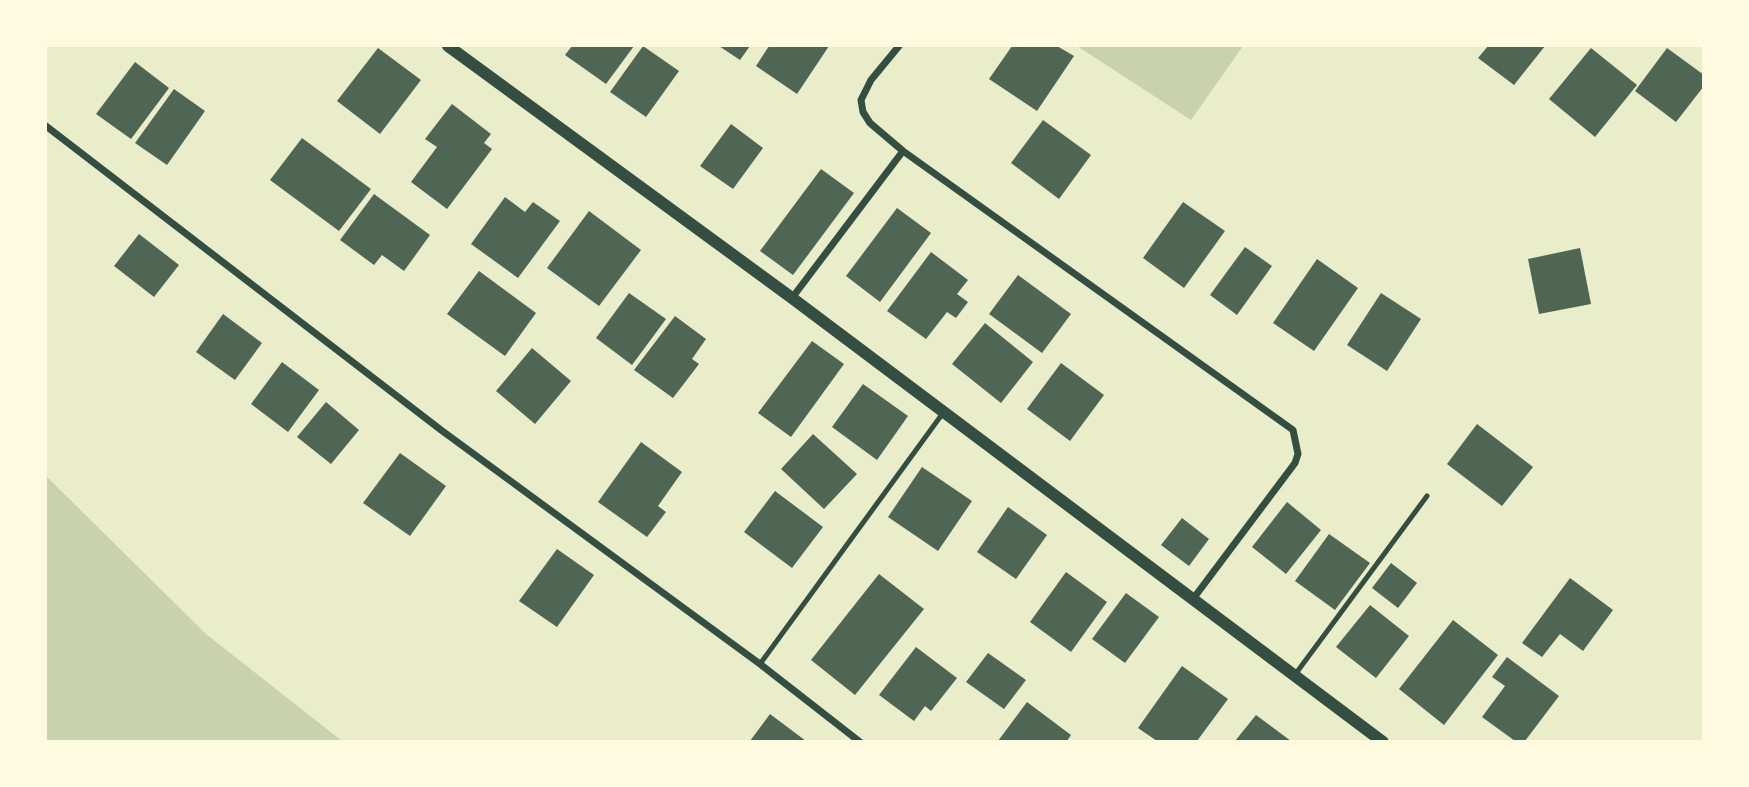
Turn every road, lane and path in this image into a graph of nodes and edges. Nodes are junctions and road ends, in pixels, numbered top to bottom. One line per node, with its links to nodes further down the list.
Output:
1 (448, 46): 5 (street)
2 (899, 46): 4 (street)
3 (46, 126): 9 (street)
4 (902, 151): 5 (street); 8 (street)
5 (792, 298): 6 (street)
6 (943, 413): 8 (street); 9 (lane)
7 (1427, 496): 10 (lane)
8 (1193, 599): 10 (street)
9 (760, 664): 11 (street)
10 (1294, 676): 12 (street)
11 (860, 741)
12 (1383, 741)

